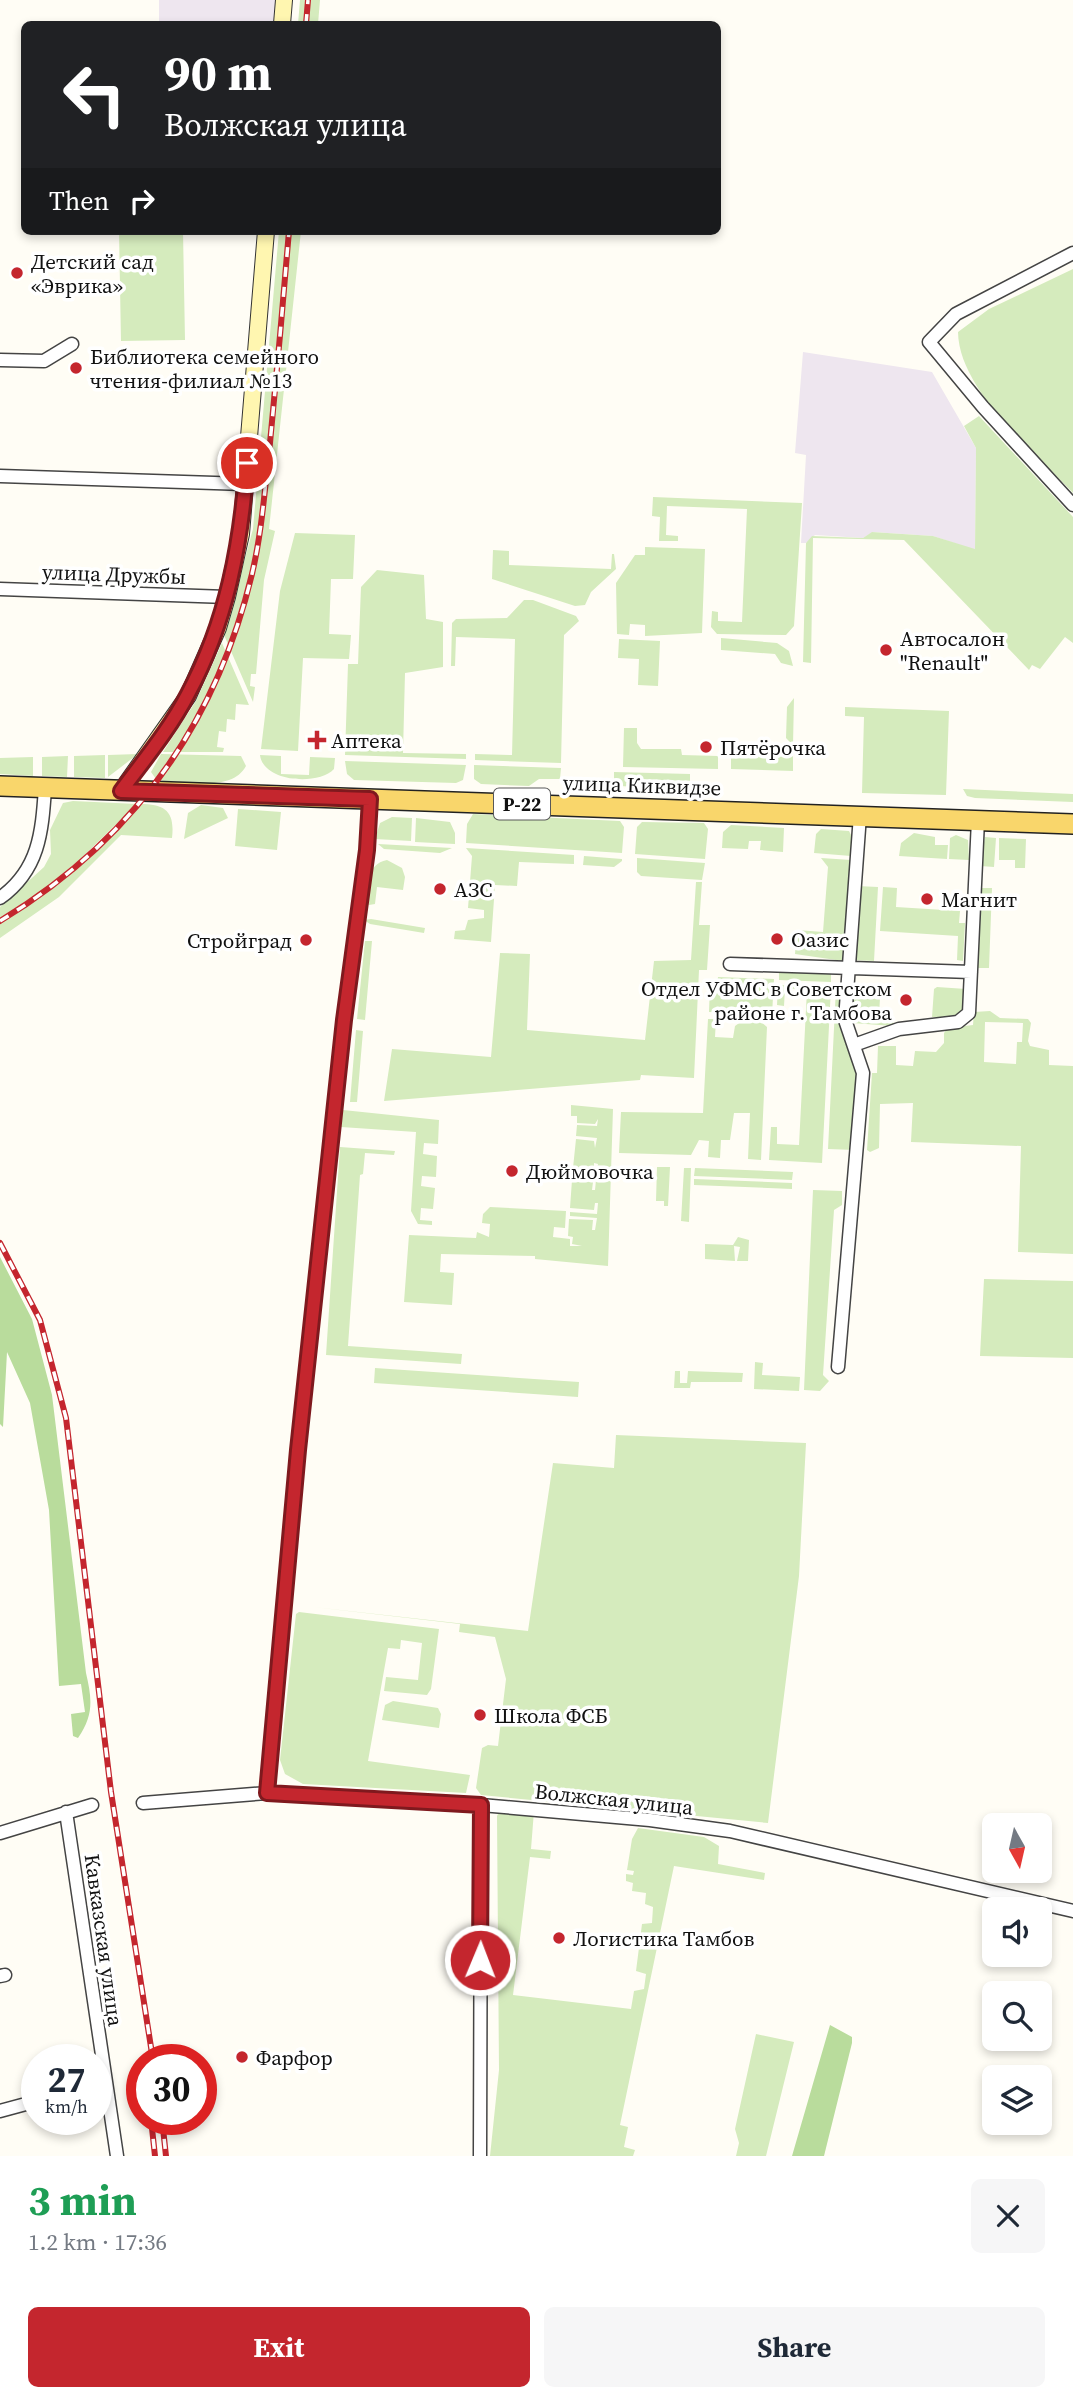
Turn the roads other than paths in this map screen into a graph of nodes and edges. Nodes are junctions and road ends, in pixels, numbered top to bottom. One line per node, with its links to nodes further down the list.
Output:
1 (284, 0): 2 (street)
2 (282, 21)
3 (266, 235): 8 (street)
4 (1073, 253): 9 (street)
5 (72, 344): 6 (street)
6 (0, 360)
7 (0, 476): 8 (street)
8 (245, 484): 11 (street)
9 (1073, 505)
10 (0, 589): 11 (street, улица Дружбы)
11 (227, 597): 14 (street)
12 (0, 786): 13 (main road, улица Киквидзе / Р-22)
13 (45, 788): 14 (main road, улица Киквидзе / Р-22); 19 (street)
14 (121, 791): 15 (main road, улица Киквидзе / Р-22)
15 (370, 799): 16 (main road, улица Киквидзе / Р-22); 25 (street)
16 (860, 815): 17 (main road, улица Киквидзе / Р-22); 21 (street)
17 (978, 820): 18 (main road, улица Киквидзе / Р-22); 22 (street)
18 (1073, 824)
19 (0, 898)
20 (730, 964): 21 (street)
21 (848, 970): 22 (street); 23 (street)
22 (971, 972): 23 (street)
23 (854, 1045): 24 (street)
24 (838, 1367)
25 (267, 1793): 26 (street, Волжская улица); 28 (street, Волжская улица)
26 (143, 1803)
27 (92, 1805): 29 (street)
28 (481, 1805): 31 (street, Волжская улица); 35 (street)
29 (66, 1812): 30 (street); 34 (street, Кавказская улица)
30 (0, 1833)
31 (1073, 1912)
32 (21, 2105): 33 (street)
33 (0, 2111)
34 (117, 2156)
35 (480, 2156)

